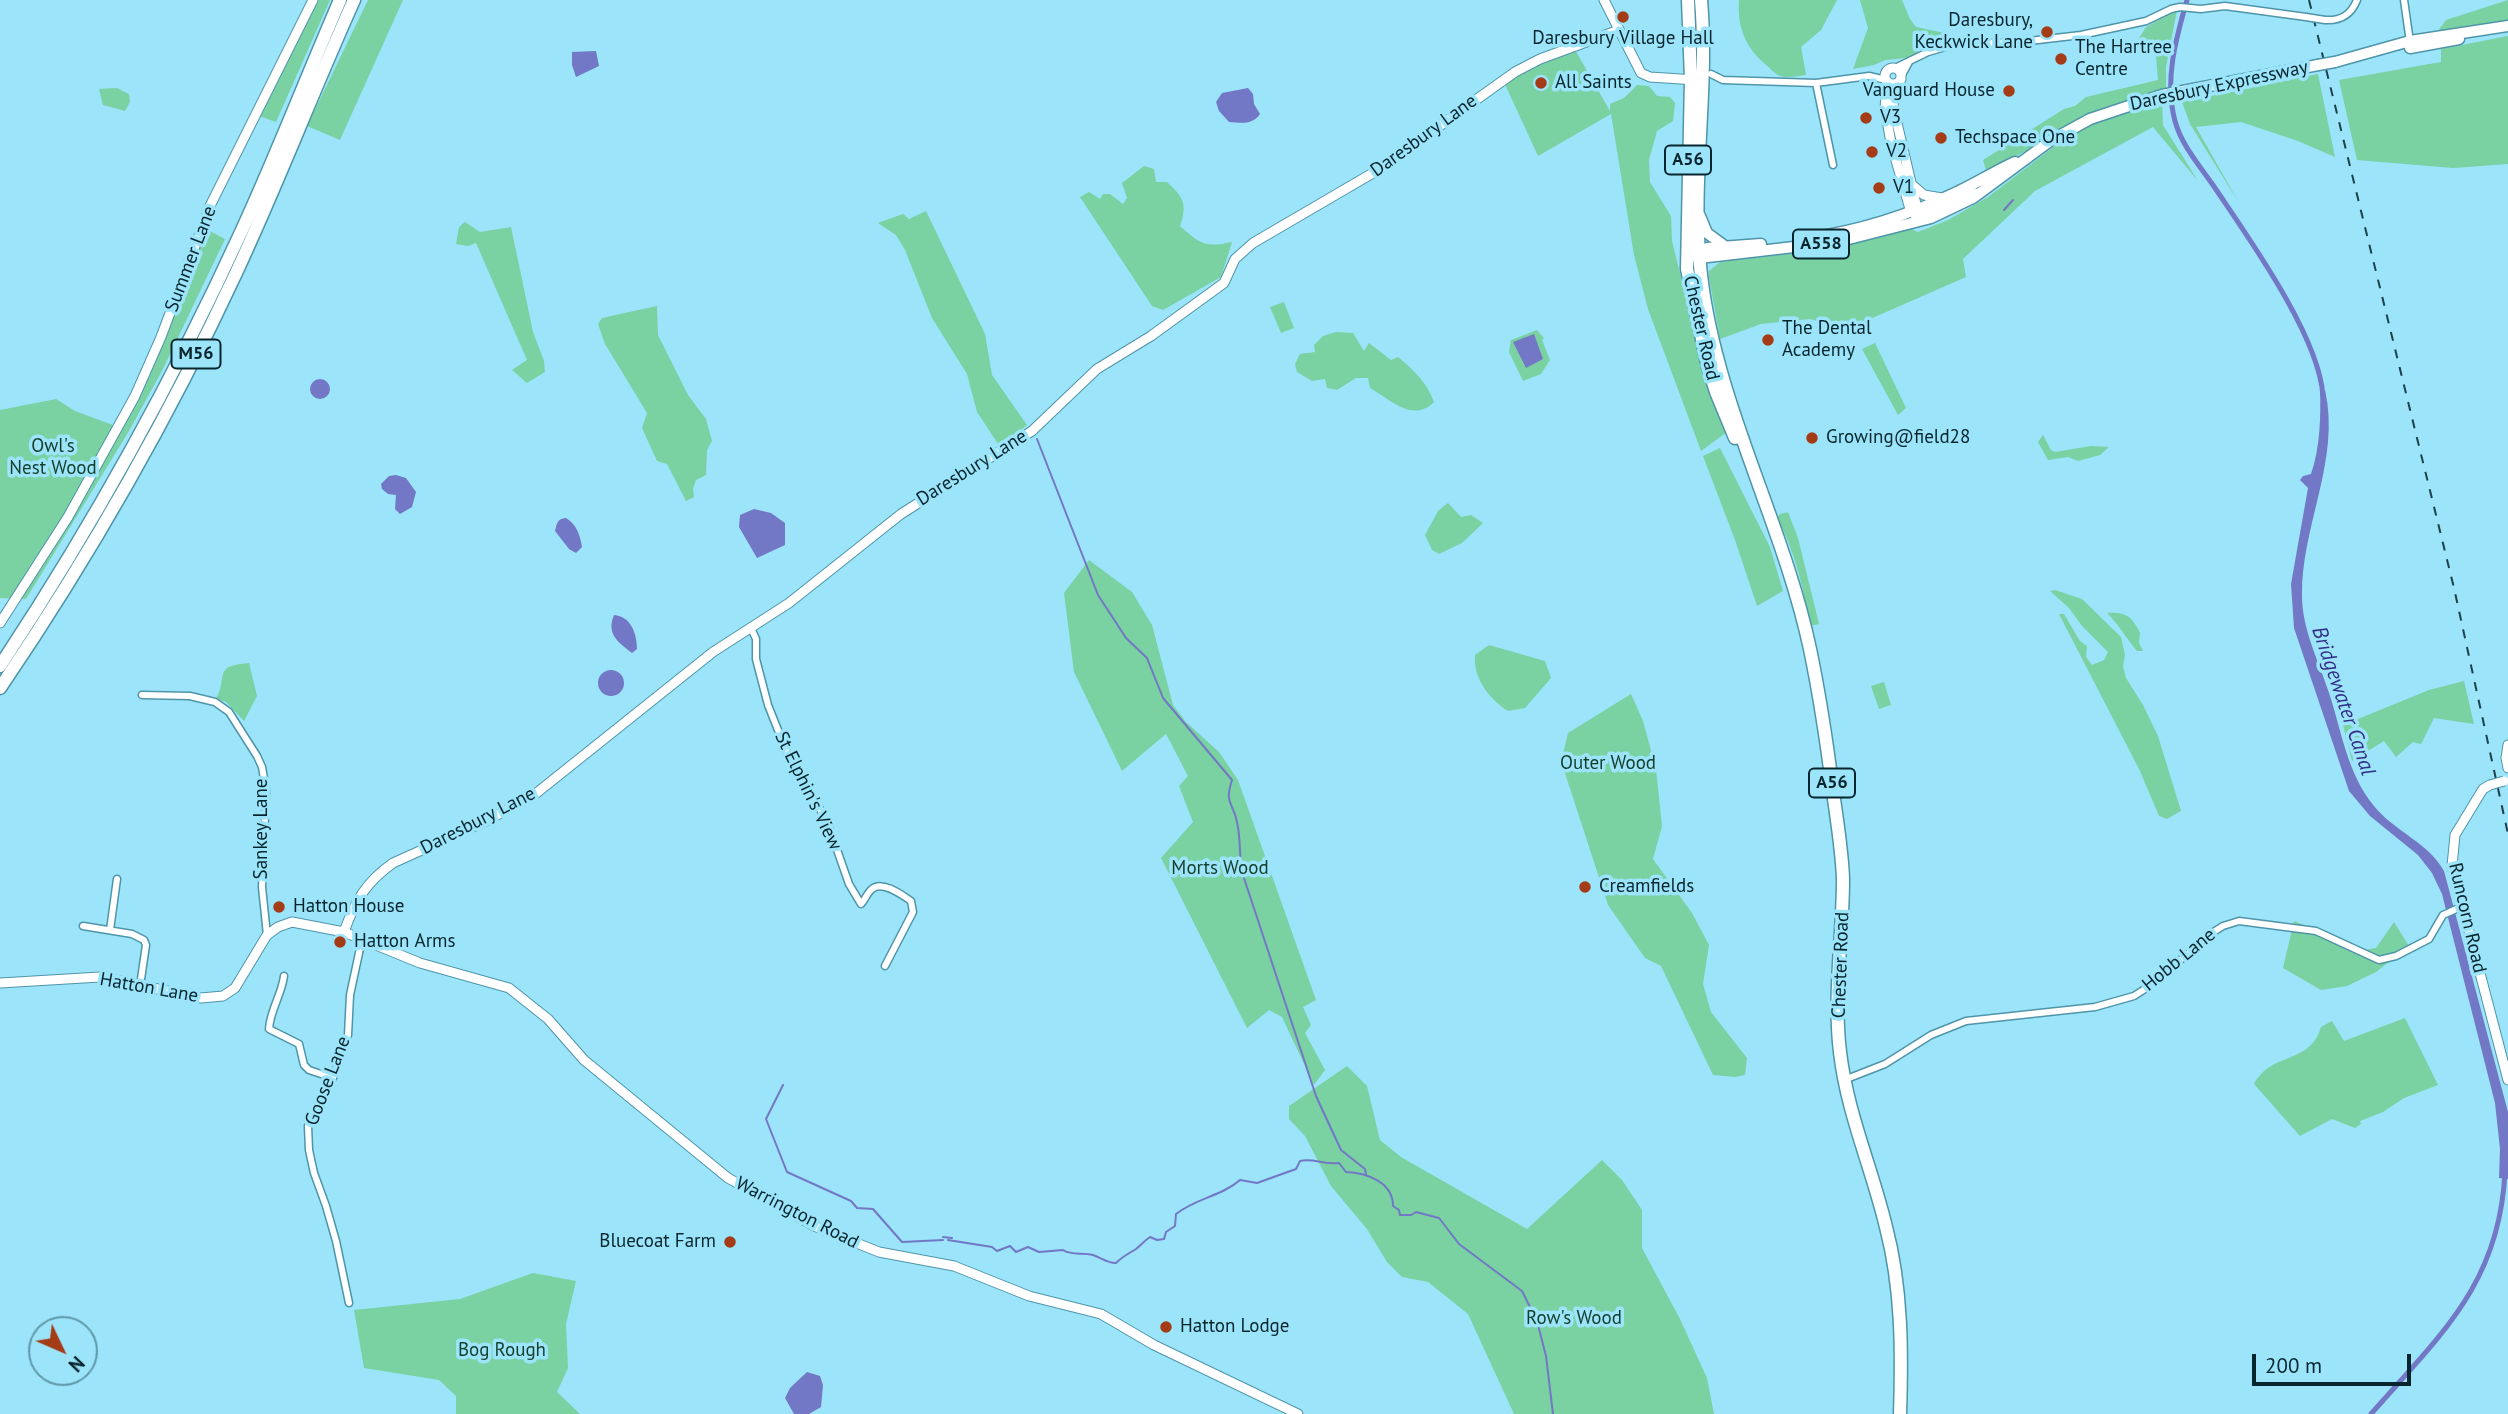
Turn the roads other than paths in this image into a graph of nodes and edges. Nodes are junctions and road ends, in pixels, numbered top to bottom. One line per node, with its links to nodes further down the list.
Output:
1 (313, 0): 33 (street, Summer Lane)
2 (340, 0): 35 (highway, M56)
3 (354, 0): 36 (highway, M56)
4 (1604, 0): 10 (street)
5 (1688, 0): 13 (highway, Chester Road / A56)
6 (1701, 0): 13 (highway, Chester Road / A56)
7 (2357, 0): 12 (street, bridge)
8 (2404, 0): 11 (street)
9 (2508, 28): 11 (main road, Daresbury Expressway / A558)
10 (1619, 30): 13 (street); 34 (street, Daresbury Lane)
11 (2411, 44): 18 (main road, Daresbury Expressway / A558, bridge)
12 (1900, 74): 14 (street); 14 (street); 20 (street)
13 (1702, 78): 15 (street); 23 (highway, Chester Road / A56); 27 (highway, Chester Road / A56)
14 (1884, 78): 15 (street); 20 (street)
15 (1816, 83): 16 (street)
16 (1830, 152): 17 (street); 19 (street)
17 (1822, 153)
18 (2031, 155): 21 (main road, Daresbury Expressway / A558); 22 (main road, Daresbury Expressway / A558)
19 (1833, 165)
20 (1907, 187): 22 (street); 24 (street); 25 (street)
21 (1989, 187): 24 (street); 26 (main road, Daresbury Expressway / A558)
22 (1944, 198): 24 (main road, Daresbury Expressway / A558)
23 (1698, 206): 28 (main road); 29 (highway, Chester Road / A56)
24 (1915, 211): 25 (main road, Daresbury Expressway / A558); 26 (street)
25 (1885, 219): 28 (main road, Daresbury Expressway / A558)
26 (1908, 225): 28 (main road, Daresbury Expressway / A558)
27 (1687, 242): 29 (main road, A56); 31 (highway, Chester Road / A56)
28 (1729, 250): 29 (main road, Daresbury Expressway / A558); 30 (main road, A558)
29 (1697, 255): 30 (highway, Chester Road / A56); 31 (main road, A56)
30 (1701, 276): 32 (highway, Chester Road / A56)
31 (1696, 308): 32 (highway, Chester Road / A56)
32 (1772, 517): 55 (highway, Chester Road / A56)
33 (0, 623)
34 (751, 628): 47 (street, Daresbury Lane); 50 (street, St Elphin's View)
35 (0, 666)
36 (0, 688)
37 (142, 695): 43 (street, Sankey Lane)
38 (2508, 745): 39 (street)
39 (2508, 768)
40 (2506, 780): 42 (street, Runcorn Road, bridge)
41 (117, 879): 46 (street)
42 (2460, 908): 55 (street, Hobb Lane); 56 (street, Runcorn Road)
43 (266, 920): 44 (street); 48 (street, Sankey Lane)
44 (284, 924): 47 (street); 48 (street, Hatton Lane)
45 (83, 926): 46 (street)
46 (110, 930): 53 (street)
47 (344, 932): 49 (street, Warrington Road)
48 (267, 935): 53 (street, Hatton Lane)
49 (362, 939): 54 (street, Goose Lane); 58 (street, Warrington Road)
50 (886, 966)
51 (284, 975): 54 (street)
52 (0, 983): 53 (street, Hatton Lane)
53 (140, 986)
54 (333, 1078): 57 (street, Goose Lane)
55 (1844, 1080): 59 (highway, Chester Road / A56)
56 (2508, 1080)
57 (349, 1303)
58 (1298, 1414)
59 (1900, 1414)

